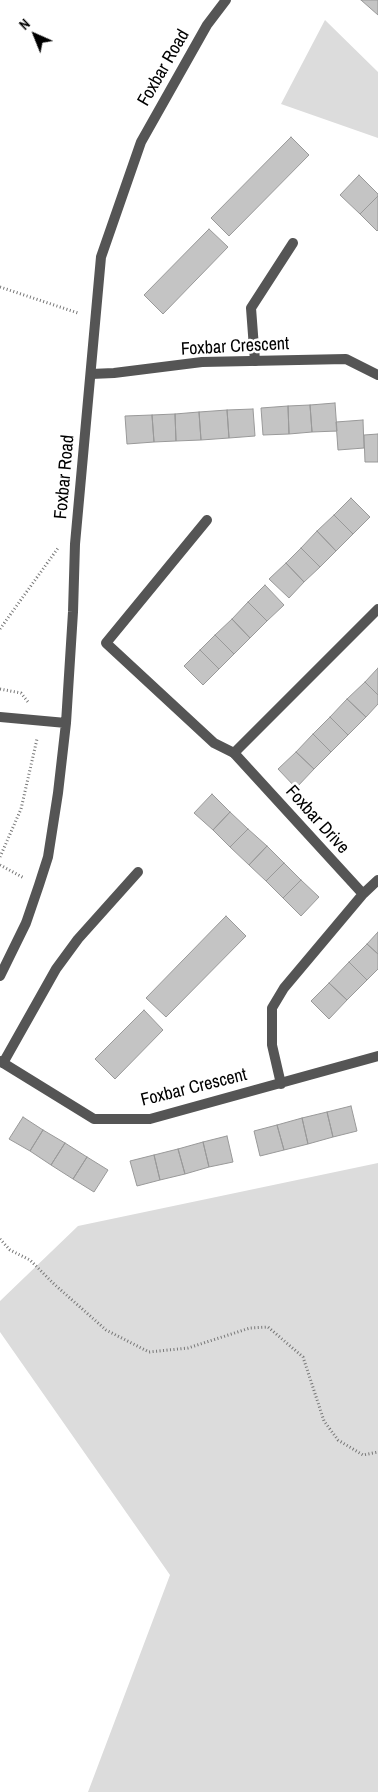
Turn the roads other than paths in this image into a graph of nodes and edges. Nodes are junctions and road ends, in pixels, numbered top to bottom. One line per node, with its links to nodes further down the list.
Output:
1 (226, 0): 4 (street, Foxbar Road)
2 (293, 243): 3 (street)
3 (255, 361): 4 (street, Foxbar Crescent); 5 (street, Foxbar Crescent)
4 (91, 374): 9 (street, Foxbar Road)
5 (378, 375)
6 (207, 520): 10 (street, Foxbar Drive)
7 (378, 609): 10 (street)
8 (0, 717): 9 (street)
9 (66, 723): 14 (street, Foxbar Road)
10 (234, 753): 13 (street, Foxbar Drive)
11 (138, 872): 16 (street)
12 (378, 880): 13 (street)
13 (363, 894): 17 (street)
14 (0, 976)
15 (378, 1056): 17 (street, Foxbar Crescent)
16 (1, 1062): 17 (street, Foxbar Crescent)
17 (281, 1084)

